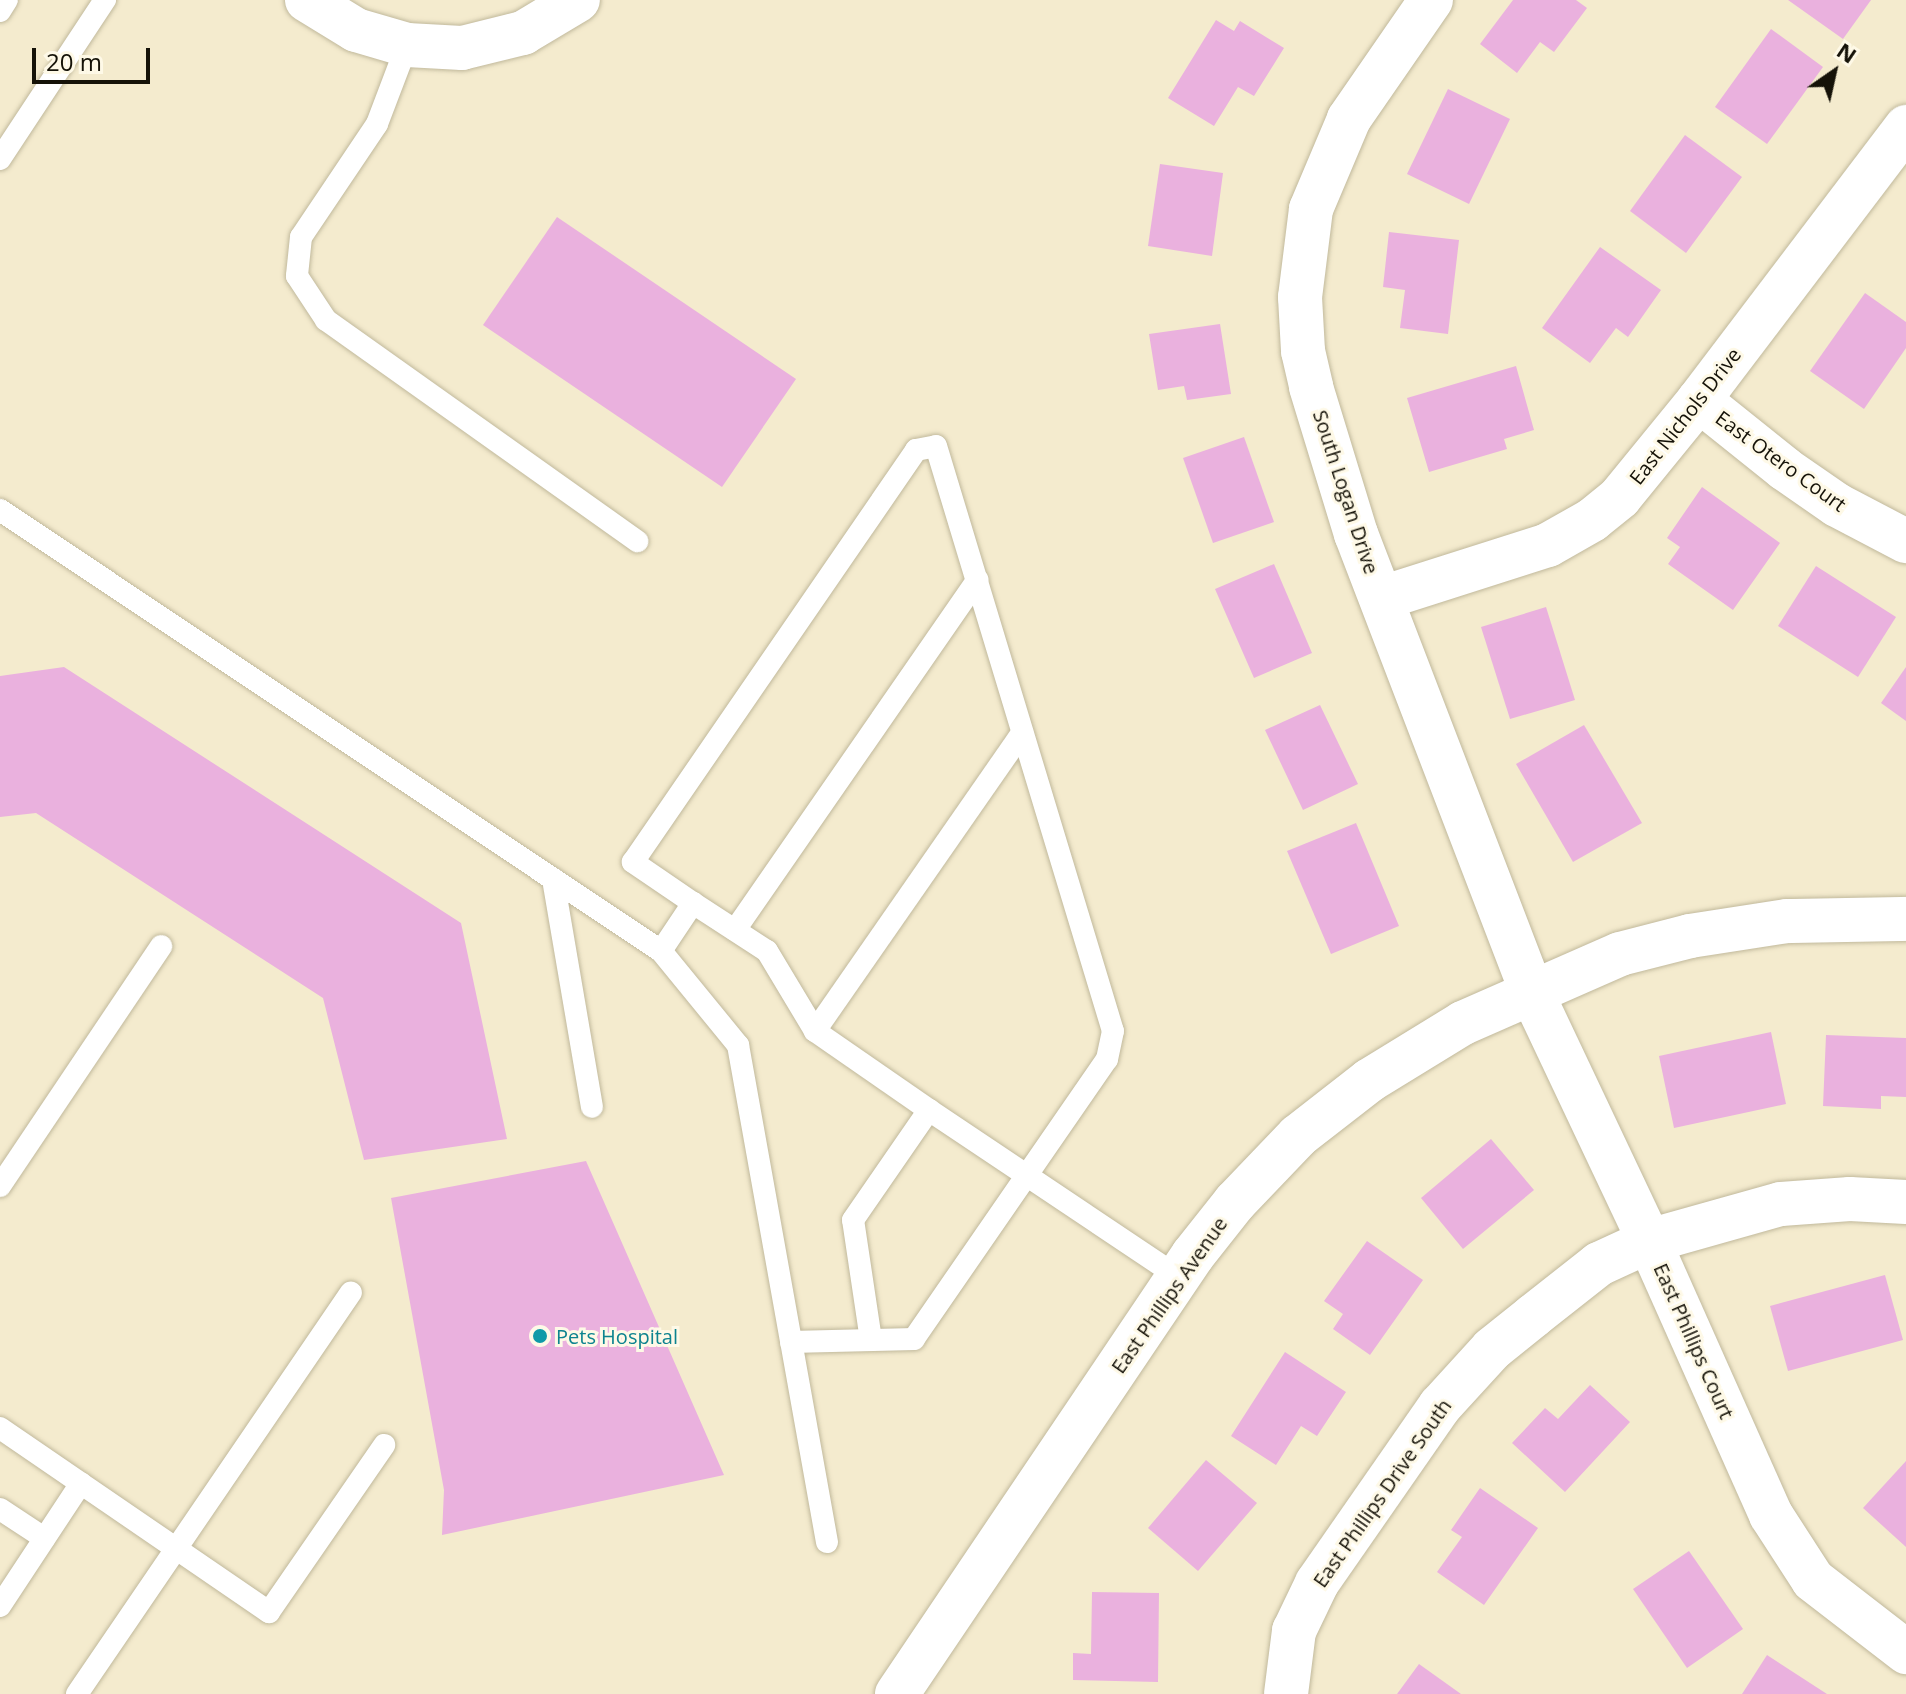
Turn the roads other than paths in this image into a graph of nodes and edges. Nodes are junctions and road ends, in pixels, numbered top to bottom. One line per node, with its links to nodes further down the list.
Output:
1 (7, 0): 6 (lane)
2 (105, 0): 9 (lane)
3 (307, 0): 7 (street)
4 (578, 0): 7 (street)
5 (1431, 0): 15 (street, South Logan Drive)
6 (0, 11)
7 (407, 45): 12 (lane)
8 (1906, 127): 10 (street, East Nichols Drive)
9 (0, 159)
10 (1699, 400): 13 (street, East Otero Court); 15 (street, East Nichols Drive)
11 (0, 510): 17 (lane)
12 (637, 541)
13 (1906, 541)
14 (977, 580): 16 (lane); 18 (lane); 20 (lane)
15 (1382, 598): 23 (street, South Logan Drive)
16 (1022, 733): 24 (lane); 27 (lane)
17 (553, 879): 22 (lane); 25 (lane)
18 (693, 903): 20 (lane); 22 (lane)
19 (1906, 919): 23 (street, East Phillips Avenue)
20 (735, 930): 24 (lane)
21 (161, 946): 28 (lane)
22 (661, 951): 34 (lane)
23 (1531, 991): 30 (street, East Phillips Court); 31 (street, East Phillips Avenue)
24 (815, 1031): 26 (lane)
25 (592, 1107)
26 (929, 1110): 27 (lane); 33 (lane)
27 (1027, 1175): 31 (lane); 33 (lane)
28 (0, 1186)
29 (1906, 1202): 30 (street, East Phillips Drive South)
30 (1649, 1241): 43 (street, East Phillips Court); 46 (street, East Phillips Drive South)
31 (1178, 1277): 45 (street, East Phillips Avenue)
32 (351, 1293): 41 (lane)
33 (871, 1340): 34 (lane)
34 (791, 1342): 40 (lane)
35 (0, 1428): 37 (lane)
36 (384, 1445): 41 (lane)
37 (81, 1483): 39 (lane); 41 (lane)
38 (0, 1509): 39 (lane)
39 (44, 1538): 42 (lane)
40 (827, 1542)
41 (177, 1549): 44 (lane)
42 (0, 1606)
43 (1906, 1652)
44 (77, 1694)
45 (897, 1694)
46 (1286, 1694)

